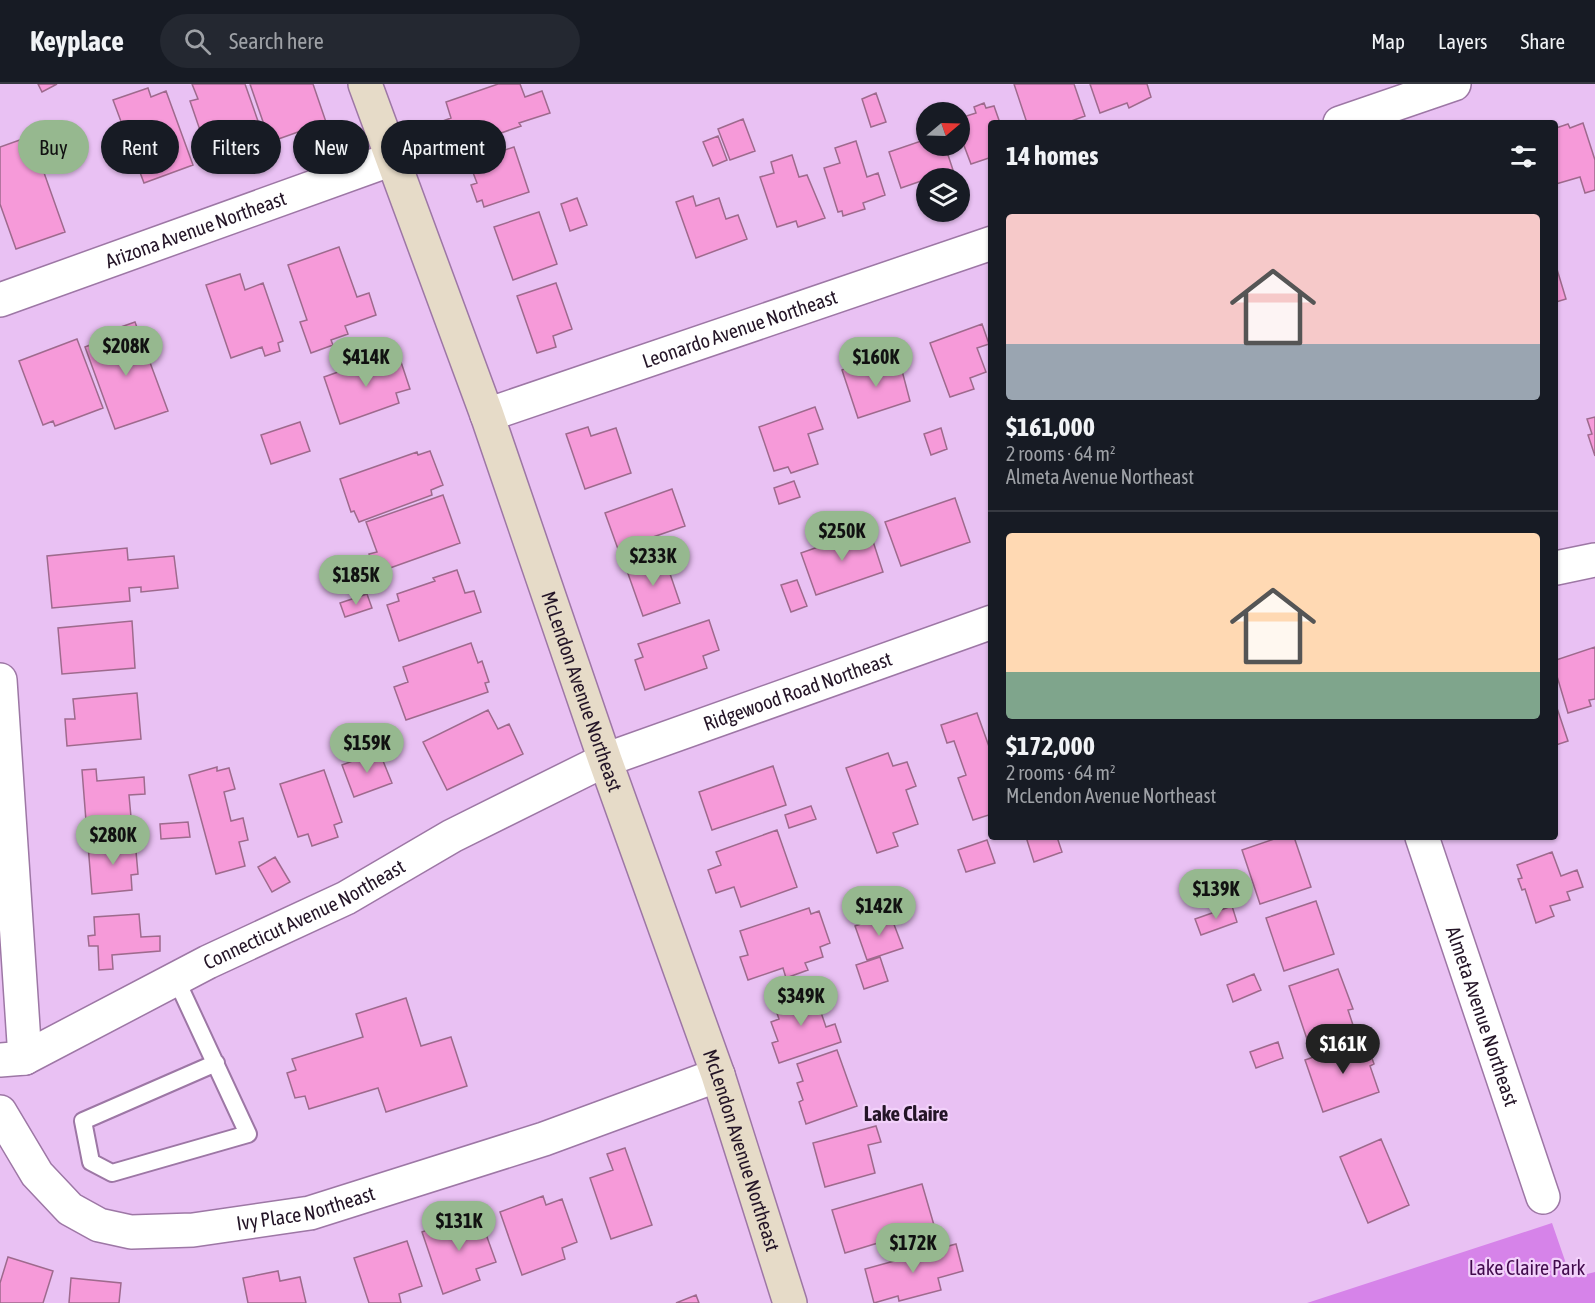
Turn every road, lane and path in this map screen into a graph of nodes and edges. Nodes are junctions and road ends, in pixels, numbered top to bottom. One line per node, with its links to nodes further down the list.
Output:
1 (365, 84): 4 (street, McLendon Avenue Northeast)
2 (1454, 84): 3 (street)
3 (1350, 120)
4 (381, 128)
5 (381, 163): 8 (street, Arizona Avenue Northeast)
6 (398, 174): 9 (street, McLendon Avenue Northeast)
7 (988, 244): 9 (street, Leonardo Avenue Northeast)
8 (0, 300)
9 (487, 415): 14 (street, McLendon Avenue Northeast)
10 (1595, 560): 11 (street)
11 (1558, 568)
12 (988, 623): 14 (street, Ridgewood Road Northeast)
13 (0, 680): 17 (street)
14 (605, 760): 16 (street, Connecticut Avenue Northeast); 19 (street, McLendon Avenue Northeast)
15 (1423, 840): 21 (street, Almeta Avenue Northeast)
16 (176, 979): 17 (street, Connecticut Avenue Northeast); 18 (lane)
17 (12, 1059)
18 (216, 1063): 18 (lane)
19 (718, 1075): 20 (street, Ivy Place Northeast); 22 (street, McLendon Avenue Northeast)
20 (0, 1112)
21 (1543, 1197)
22 (790, 1303)

